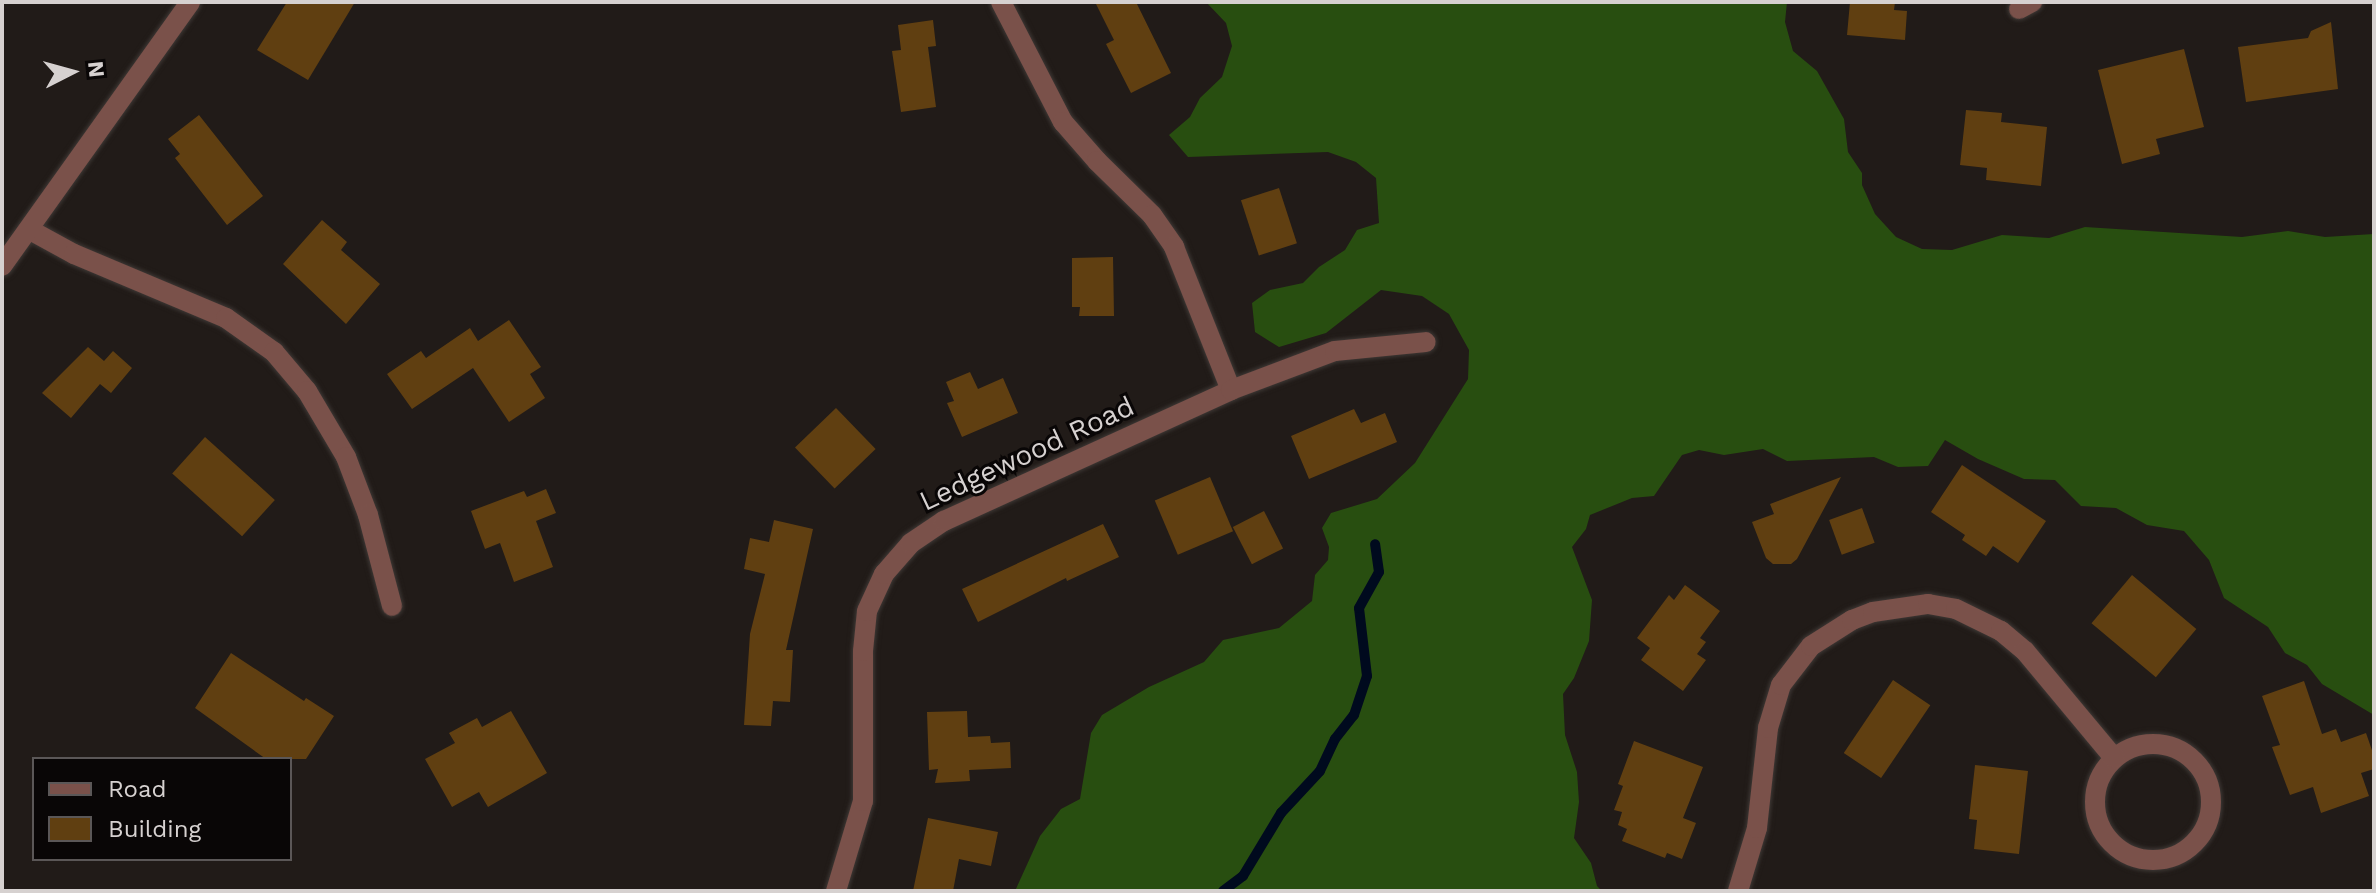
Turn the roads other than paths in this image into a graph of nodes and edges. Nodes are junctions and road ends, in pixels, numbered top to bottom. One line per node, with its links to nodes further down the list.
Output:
1 (190, 2): 3 (street)
2 (1001, 2): 6 (street)
3 (30, 230): 4 (street); 7 (street)
4 (2, 266)
5 (1426, 342): 6 (street, Ledgewood Road)
6 (1231, 390): 9 (street, Ledgewood Road)
7 (392, 606)
8 (2114, 758): 8 (street); 10 (street)
9 (836, 891)
10 (1738, 891)

